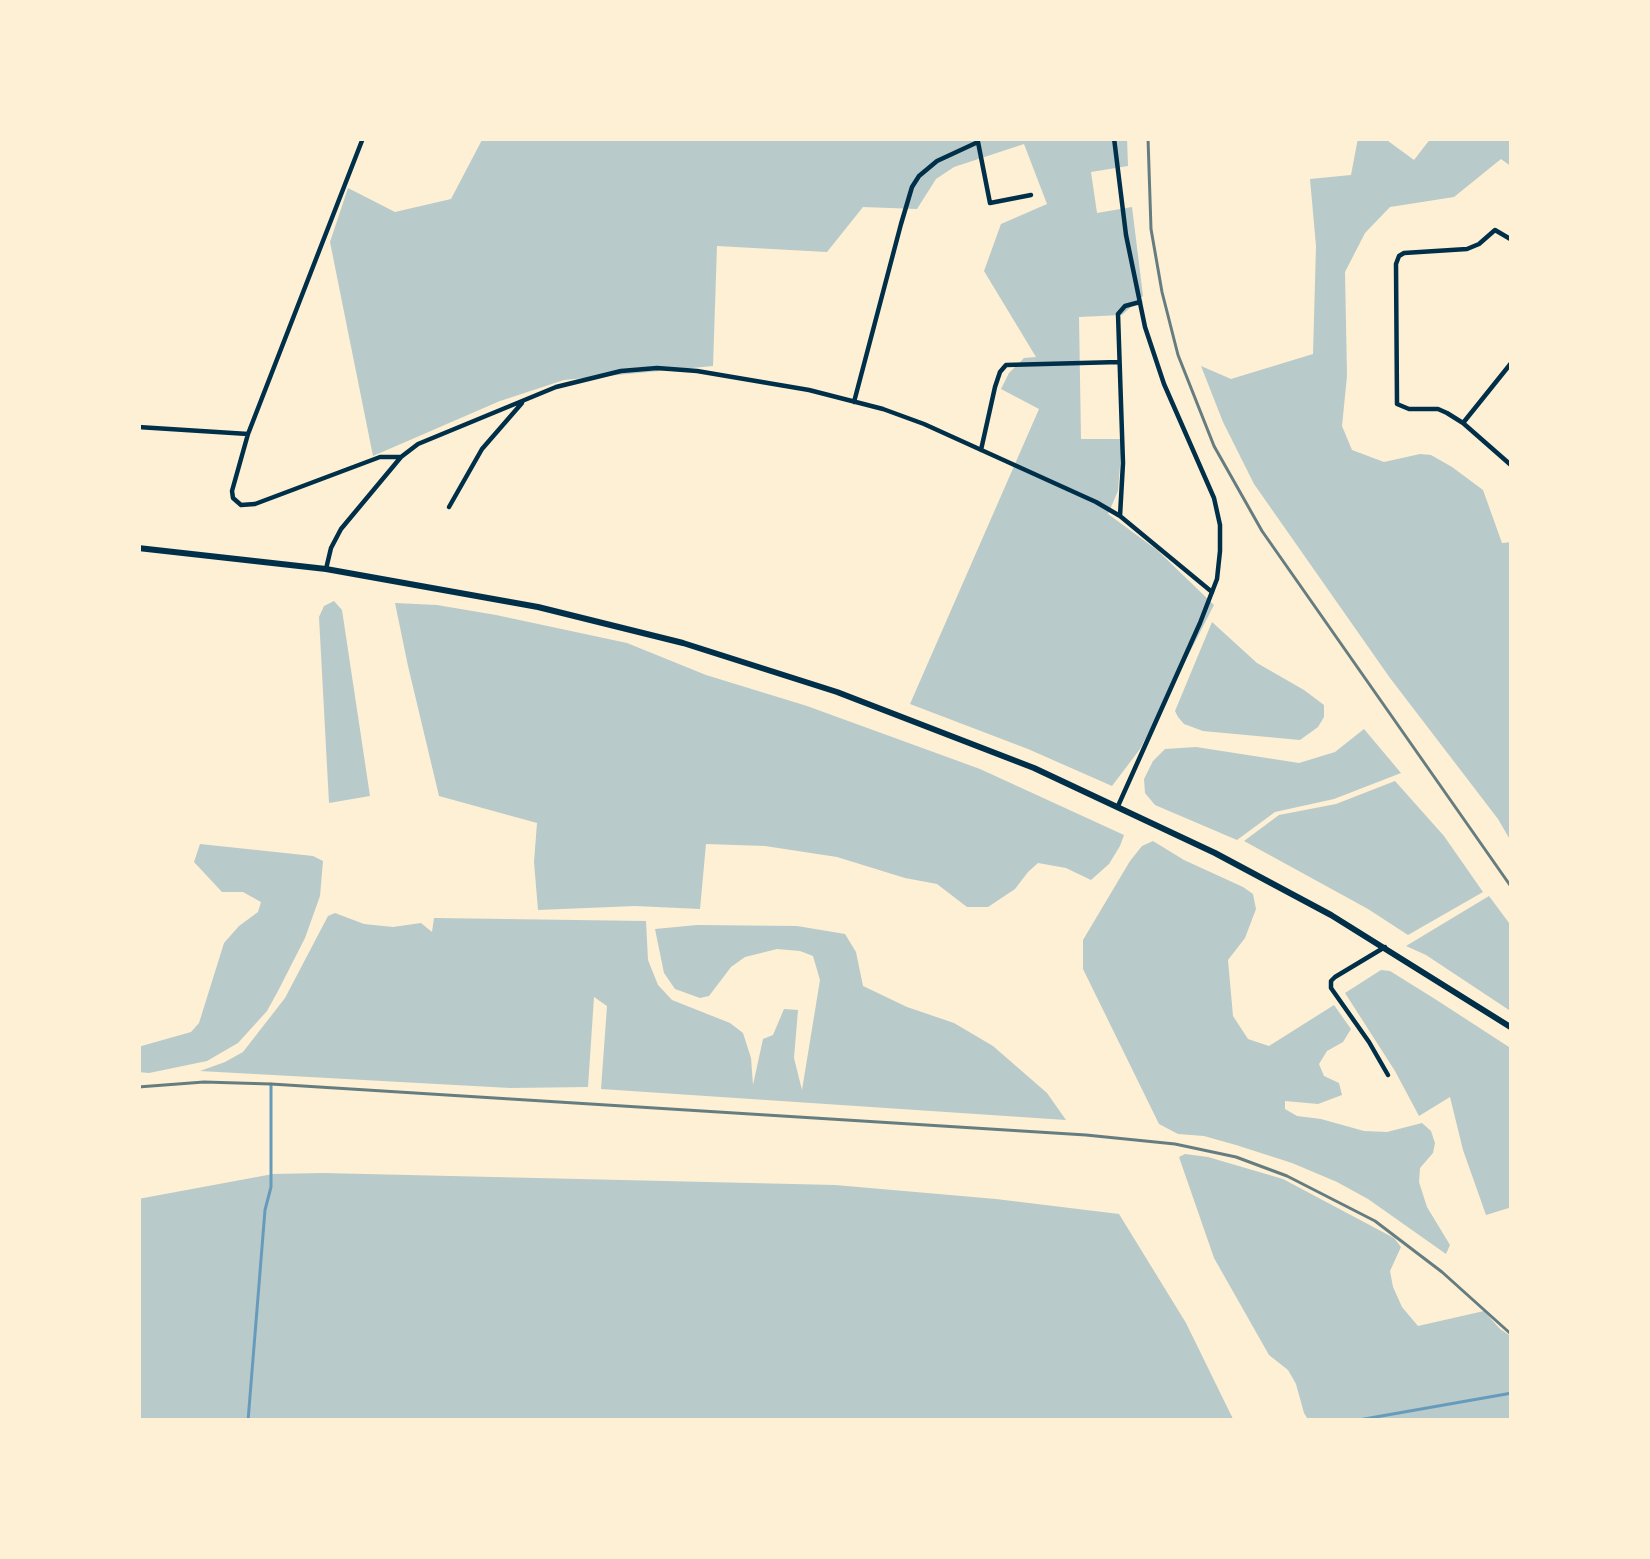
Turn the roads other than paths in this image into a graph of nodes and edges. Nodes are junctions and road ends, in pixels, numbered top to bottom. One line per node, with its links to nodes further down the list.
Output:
1 (363, 138): 12 (street)
2 (1114, 138): 5 (street)
3 (1030, 195): 9 (street)
4 (1512, 240): 10 (street)
5 (1139, 302): 6 (street); 20 (street)
6 (1119, 362): 13 (street); 17 (street)
7 (1512, 362): 10 (street)
8 (525, 398): 9 (street); 14 (street); 16 (street)
9 (854, 402): 13 (street)
10 (1462, 423): 15 (street)
11 (138, 427): 12 (street)
12 (248, 434): 14 (street)
13 (981, 450): 17 (street)
14 (401, 457): 19 (street)
15 (1512, 466)
16 (449, 507)
17 (1120, 516): 20 (street)
18 (138, 548): 19 (main road)
19 (326, 569): 21 (main road)
20 (1212, 592): 21 (street)
21 (1118, 806): 22 (main road)
22 (1384, 947): 23 (main road); 24 (street)
23 (1512, 1028)
24 (1388, 1075)

